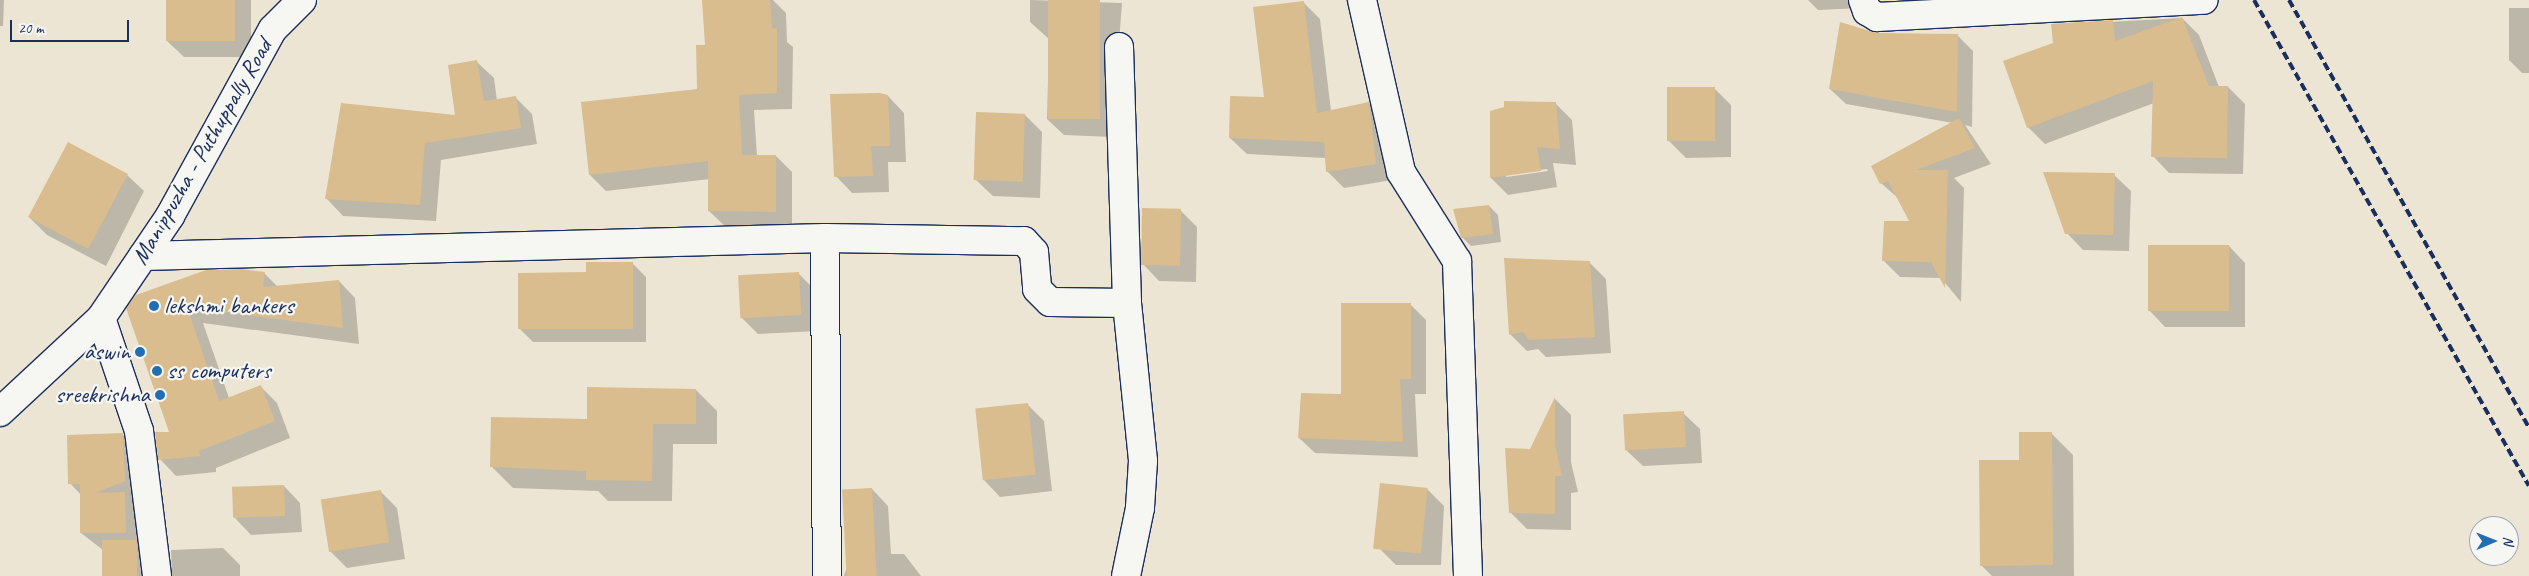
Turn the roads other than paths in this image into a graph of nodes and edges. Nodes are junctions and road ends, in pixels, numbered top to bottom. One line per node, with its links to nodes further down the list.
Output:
1 (302, 0): 7 (street, Manippuzha - Puthuppally Road)
2 (1362, 0): 14 (street)
3 (1863, 0): 4 (street)
4 (2204, 0)
5 (1119, 47): 8 (street)
6 (825, 238): 7 (street); 8 (street); 12 (street)
7 (143, 256): 9 (street, Manippuzha - Puthuppally Road)
8 (1127, 303): 13 (street)
9 (101, 318): 10 (street, Manippuzha - Puthuppally Road); 11 (street)
10 (0, 412)
11 (158, 576)
12 (827, 576)
13 (1126, 576)
14 (1468, 576)

